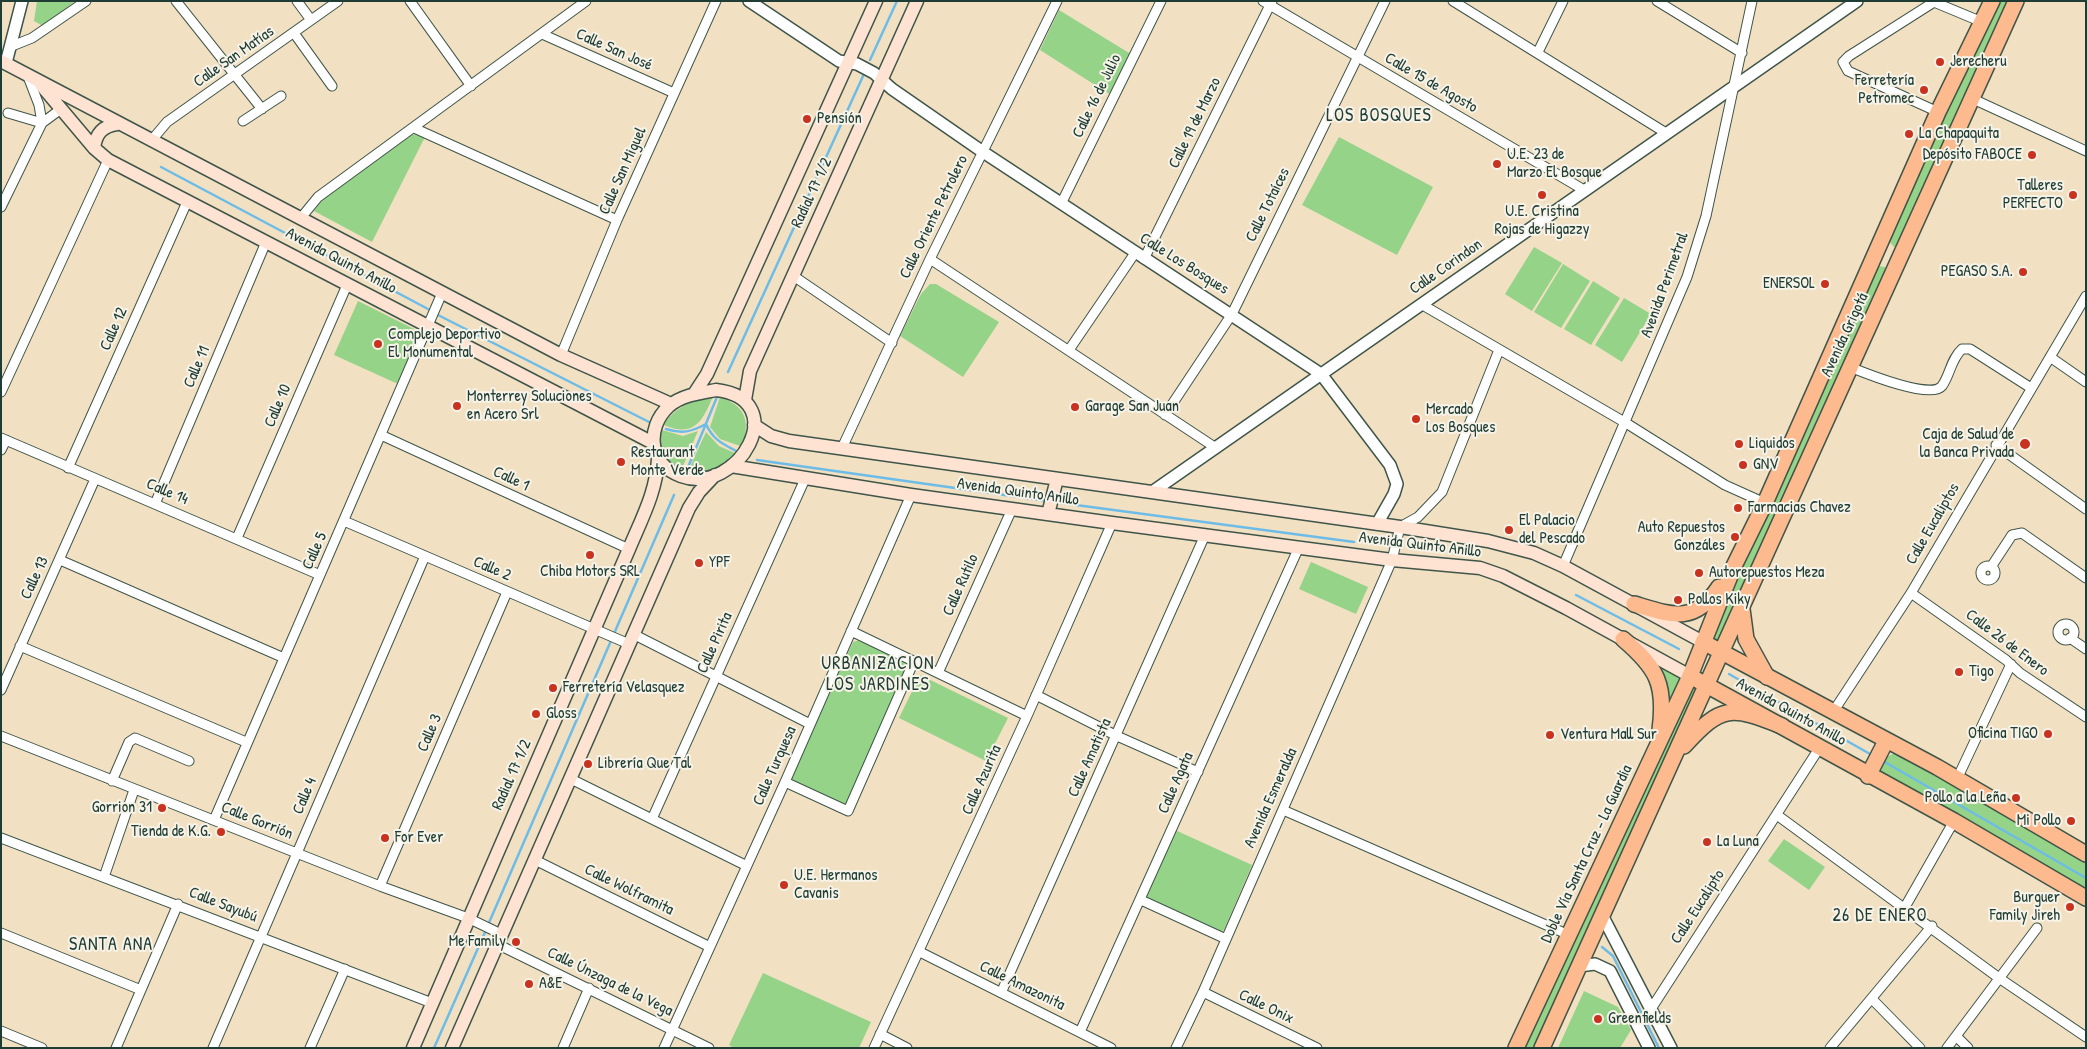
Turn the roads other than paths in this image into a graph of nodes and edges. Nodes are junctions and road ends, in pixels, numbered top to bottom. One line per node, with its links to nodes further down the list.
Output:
1 (22, 1): 27 (street)
2 (86, 1): 27 (street)
3 (176, 1): 33 (street)
4 (297, 1): 23 (street)
5 (338, 1): 23 (street, Calle San Matías)
6 (410, 1): 38 (street)
7 (586, 1): 26 (street)
8 (716, 1): 39 (street, Calle San Miguel)
9 (749, 1): 32 (street, Calle Los Bosques)
10 (876, 1): 32 (main road, Radial 17 1/2)
11 (917, 1): 35 (main road, Radial 17 1/2)
12 (1057, 1): 54 (street, Calle Oriente Petrolero)
13 (1160, 1): 58 (street, Calle 16 de Julio)
14 (1385, 1): 30 (street, Calle Totaíces)
15 (1452, 1): 28 (street)
16 (1563, 1): 28 (street)
17 (1657, 1): 29 (street)
18 (1752, 1): 29 (street, Avenida Perimetral)
19 (1858, 1): 36 (street, Calle Corindon)
20 (1992, 1): 24 (main road, Avenida Grigotá)
21 (2016, 1): 41 (main road, Avenida Grigotá)
22 (1268, 3): 30 (street, Calle 15 de Agosto); 65 (street, Calle 19 de Marzo)
23 (311, 20): 25 (street, Calle San Matías)
24 (1982, 22): 44 (main road, Avenida Grigotá); 44 (street)
25 (294, 33): 33 (street, Calle San Matías); 37 (street)
26 (542, 34): 38 (street); 39 (street, Calle San José)
27 (12, 46): 31 (street)
28 (1538, 52): 50 (street)
29 (1742, 53): 36 (street, Avenida Perimetral)
30 (1358, 57): 56 (street, Calle 15 de Agosto); 74 (street, Calle Totaíces)
31 (4, 62): 34 (main road, Avenida Quinto Anillo)
32 (849, 63): 35 (street, Calle Los Bosques); 86 (main road, Radial 17 1/2)
33 (236, 74): 43 (street); 51 (street, Calle San Matías)
34 (32, 77): 42 (main road, Avenida Quinto Anillo); 47 (street); 48 (main road, Avenida Quinto Anillo)
35 (882, 80): 54 (street, Calle Los Bosques); 69 (main road, Radial 17 1/2)
36 (1735, 85): 50 (street, Calle Corindon); 90 (street, Avenida Perimetral)
37 (332, 86)
38 (471, 86): 49 (street)
39 (674, 93): 61 (street, Calle San Miguel)
40 (281, 96): 43 (street)
41 (1972, 99): 53 (street); 64 (main road, Avenida Grigotá)
42 (62, 109): 47 (street); 52 (main road, Avenida Quinto Anillo)
43 (262, 109): 46 (street)
44 (1938, 112): 62 (main road, Avenida Grigotá)
45 (8, 113): 47 (street)
46 (243, 121)
47 (42, 123): 59 (street)
48 (117, 124): 51 (main road, Avenida Quinto Anillo); 52 (main road)
49 (414, 128): 60 (street); 61 (street)
50 (1666, 133): 56 (street, Calle Corindon)
51 (151, 141): 60 (main road, Avenida Quinto Anillo)
52 (94, 148): 55 (main road, Avenida Quinto Anillo)
53 (2086, 151)
54 (983, 152): 58 (street, Calle Los Bosques); 66 (street, Calle Oriente Petrolero)
55 (108, 160): 57 (main road, Avenida Quinto Anillo); 85 (street)
56 (1584, 190): 73 (street, Calle Corindon)
57 (187, 202): 63 (main road, Avenida Quinto Anillo); 101 (street, Calle 12)
58 (1060, 204): 65 (street, Calle Los Bosques)
59 (1, 207)
60 (300, 219): 71 (main road, Avenida Quinto Anillo)
61 (617, 220): 79 (street, Calle San Miguel)
62 (1883, 236): 64 (main road); 67 (main road, Avenida Grigotá)
63 (266, 242): 70 (main road, Avenida Quinto Anillo); 109 (street, Calle 11)
64 (1906, 246): 68 (main road, Avenida Grigotá)
65 (1140, 256): 74 (street, Calle Los Bosques); 77 (street, Calle 19 de Marzo)
66 (930, 259): 76 (street, Calle Oriente Petrolero); 77 (street)
67 (1870, 265): 68 (main road); 108 (main road, Avenida Grigotá)
68 (1893, 272): 81 (main road, Avenida Grigotá)
69 (792, 275): 76 (street); 87 (main road, Radial 17 1/2)
70 (347, 285): 75 (main road, Avenida Quinto Anillo); 118 (street, Calle 10)
71 (442, 293): 75 (street, Calle 5); 79 (main road, Avenida Quinto Anillo)
72 (2086, 296): 80 (street, Calle Eucaliptos)
73 (1421, 304): 78 (street); 82 (street, Calle Corindon)
74 (1232, 314): 82 (street, Calle Los Bosques); 89 (street, Calle Totaíces)
75 (427, 325): 92 (street, Calle 5); 94 (main road, Avenida Quinto Anillo)
76 (892, 343): 96 (street, Calle Oriente Petrolero)
77 (1069, 350): 89 (street)
78 (1499, 350): 90 (street); 116 (street)
79 (561, 355): 88 (main road, Avenida Quinto Anillo)
80 (2050, 357): 83 (street); 84 (street, Calle Eucaliptos)
81 (1850, 367): 84 (street); 132 (main road, Avenida Grigotá)
82 (1321, 374): 97 (street, Calle Corindon); 115 (street, Calle Los Bosques)
83 (2086, 382)
84 (2031, 388): 95 (street, Calle Eucaliptos)
85 (1, 392)
86 (694, 394): 87 (main road); 88 (main road)
87 (745, 400): 91 (main road)
88 (671, 404): 94 (main road)
89 (1165, 414): 97 (street)
90 (1626, 423): 108 (street); 124 (street, Avenida Perimetral)
91 (754, 425): 96 (main road, Avenida Quinto Anillo); 100 (main road)
92 (381, 435): 113 (street, Calle 5); 120 (street, Calle 1)
93 (4, 439): 98 (street); 101 (street, Calle 14)
94 (653, 443): 99 (main road)
95 (1996, 445): 111 (street); 130 (street, Calle Eucaliptos)
96 (842, 448): 105 (main road, Avenida Quinto Anillo)
97 (1216, 448): 106 (street, Calle Corindon)
98 (1, 450)
99 (658, 458): 102 (main road); 120 (main road, Radial 17 1/2)
100 (731, 466): 102 (main road); 104 (main road, Avenida Quinto Anillo)
101 (68, 468): 103 (street, Calle 14)
102 (715, 475): 137 (main road)
103 (95, 479): 109 (street, Calle 14); 122 (street, Calle 13)
104 (805, 479): 107 (main road, Avenida Quinto Anillo); 146 (street, Calle Pirita)
105 (1057, 479): 106 (main road, Avenida Quinto Anillo); 112 (main road)
106 (1152, 492): 115 (main road, Avenida Quinto Anillo)
107 (910, 495): 110 (main road, Avenida Quinto Anillo); 134 (street, Calle Turquesa)
108 (1765, 503): 125 (main road, Avenida Grigotá)
109 (155, 504): 118 (street, Calle 14)
110 (1012, 509): 112 (main road, Avenida Quinto Anillo); 145 (street, Calle Rutilo)
111 (2086, 509)
112 (1048, 514): 114 (main road, Avenida Quinto Anillo)
113 (344, 521): 121 (street, Calle 2); 127 (street, Calle 5)
114 (1112, 523): 117 (main road, Avenida Quinto Anillo); 151 (street, Calle Azurita)
115 (1377, 524): 116 (main road, Avenida Quinto Anillo)
116 (1400, 527): 123 (street); 124 (main road, Avenida Quinto Anillo)
117 (1205, 535): 119 (main road, Avenida Quinto Anillo); 158 (street, Calle Amatista)
118 (237, 538): 127 (street, Calle 14)
119 (1299, 547): 123 (main road, Avenida Quinto Anillo); 165 (street, Calle Agata)
120 (629, 550): 133 (main road, Radial 17 1/2)
121 (425, 556): 129 (street, Calle 2); 178 (street, Calle 4)
122 (60, 560): 139 (street, Calle 13); 142 (street)
123 (1392, 560): 136 (main road, Avenida Quinto Anillo); 172 (street, Avenida Esmeralda)
124 (1563, 566): 131 (main road, Avenida Quinto Anillo)
125 (1734, 566): 131 (main road); 138 (main road, Avenida Grigotá)
126 (1991, 567): 128 (street)
127 (320, 575): 142 (street, Calle 5)
128 (2086, 578)
129 (507, 592): 133 (street, Calle 2); 183 (street, Calle 3)
130 (1911, 592): 144 (street, Calle 26 de Enero); 152 (street, Calle Eucaliptos)
131 (1634, 604): 138 (main road, Avenida Quinto Anillo)
132 (1742, 609): 141 (main road, Avenida Grigotá); 148 (main road)
133 (597, 630): 137 (street, Calle 2); 189 (main road, Radial 17 1/2)
134 (851, 631): 143 (street); 155 (street, Calle Turquesa)
135 (2070, 638): 140 (street)
136 (1622, 639): 147 (main road, Avenida Quinto Anillo); 159 (main road)
137 (627, 640): 146 (street, Calle 2); 167 (main road)
138 (1703, 642): 141 (main road, Avenida Quinto Anillo); 147 (main road, Avenida Grigotá)
139 (20, 646): 150 (street, Calle 13); 161 (street)
140 (2086, 649)
141 (1722, 652): 148 (main road, Avenida Quinto Anillo); 149 (main road, Avenida Grigotá)
142 (284, 658): 161 (street, Calle 5)
143 (914, 661): 145 (street); 170 (street)
144 (2012, 664): 154 (street, Calle 26 de Enero); 168 (street)
145 (938, 672): 153 (street)
146 (717, 676): 155 (street, Calle 2); 174 (street, Calle Pirita)
147 (1690, 676): 149 (main road, Avenida Quinto Anillo); 159 (main road, Doble Vía Santa Cruz - La Guardia)
148 (1767, 677): 152 (main road, Avenida Quinto Anillo)
149 (1706, 684): 156 (main road, Avenida Quinto Anillo); 163 (main road)
150 (1, 690)
151 (1036, 695): 153 (street, Calle Azurita); 158 (street)
152 (1833, 712): 160 (main road, Avenida Quinto Anillo)
153 (1027, 716): 198 (street, Calle Azurita)
154 (2086, 717)
155 (810, 724): 170 (street, Calle Turquesa)
156 (1782, 726): 162 (main road, Avenida Quinto Anillo); 163 (main road)
157 (1, 736): 169 (street, Calle Gorrión)
158 (1117, 736): 165 (street); 205 (street, Calle Amatista)
159 (1659, 741): 193 (main road, Doble Vía Santa Cruz - La Guardia)
160 (1886, 741): 166 (main road); 168 (main road, Avenida Quinto Anillo)
161 (246, 742): 175 (street, Calle 5)
162 (1820, 747): 166 (main road, Avenida Quinto Anillo); 173 (street, Calle Eucalipto)
163 (1675, 756): 188 (main road)
164 (189, 761): 169 (street)
165 (1198, 772): 185 (street, Calle Agata)
166 (1868, 776): 176 (main road, Avenida Quinto Anillo)
167 (572, 779): 174 (street); 180 (main road)
168 (1957, 779): 179 (main road, Avenida Quinto Anillo)
169 (112, 780): 171 (street, Calle Gorrión)
170 (785, 782): 181 (street, Calle Turquesa)
171 (134, 790): 175 (street, Calle Gorrión); 182 (street)
172 (1283, 810): 193 (street); 196 (street, Avenida Esmeralda)
173 (1776, 815): 187 (street); 208 (street, Calle Eucalipto)
174 (652, 819): 181 (street)
175 (214, 820): 178 (street, Calle Gorrión)
176 (1954, 822): 184 (main road, Avenida Quinto Anillo); 187 (street)
177 (1, 838): 182 (street, Calle Sayubú)
178 (297, 853): 183 (street, Calle Gorrión); 194 (street, Calle 4)
179 (2086, 854)
180 (535, 860): 195 (main road); 197 (street, Calle Wolframita)
181 (745, 865): 197 (street, Calle Turquesa)
182 (104, 877): 186 (street, Calle Sayubú)
183 (380, 886): 189 (street, Calle Gorrión)
184 (2086, 898)
185 (1140, 900): 196 (street); 211 (street, Calle Agata)
186 (178, 904): 194 (street, Calle Sayubú); 203 (street)
187 (1905, 907): 190 (street)
188 (1602, 915): 199 (main road); 208 (street)
189 (471, 920): 195 (street, Calle Gorrión); 207 (main road, Radial 17 1/2)
190 (1932, 926): 201 (street); 206 (street)
191 (2036, 928): 201 (street)
192 (1, 933): 203 (street)
193 (1569, 935): 231 (main road, Doble Vía Santa Cruz - La Guardia)
194 (261, 936): 200 (street, Calle Sayubú); 219 (street, Calle 4)
195 (498, 936): 202 (street, Calle Únzaga de la Vega); 222 (main road)
196 (1226, 939): 204 (street, Avenida Esmeralda)
197 (710, 946): 209 (street, Calle Turquesa)
198 (920, 952): 205 (street, Calle Amazonita); 212 (street, Calle Azurita)
199 (1579, 966): 232 (main road); 233 (street)
200 (345, 969): 207 (street, Calle Sayubú); 220 (street)
201 (1999, 978): 213 (street); 214 (street)
202 (588, 988): 209 (street, Calle Únzaga de la Vega); 223 (street)
203 (141, 990): 218 (street)
204 (1202, 992): 229 (street, Avenida Esmeralda); 230 (street, Calle Onix)
205 (1001, 993): 211 (street, Calle Amazonita)
206 (1872, 999): 235 (street); 236 (street)
207 (432, 1002): 221 (main road, Radial 17 1/2)
208 (1651, 1009): 234 (street)
209 (673, 1029): 224 (street, Calle Turquesa); 225 (street, Calle Únzaga de la Vega)
210 (1, 1030): 215 (street)
211 (1080, 1032): 228 (street, Calle Amazonita)
212 (880, 1034): 226 (street, Calle Azurita); 227 (street)
213 (1956, 1037): 237 (street); 238 (street)
214 (2086, 1037)
215 (21, 1039): 216 (street); 217 (street)
216 (17, 1048)
217 (42, 1048)
218 (116, 1048)
219 (213, 1048)
220 (310, 1048)
221 (413, 1048)
222 (452, 1048)
223 (563, 1048)
224 (664, 1048)
225 (709, 1048)
226 (874, 1048)
227 (907, 1048)
228 (1111, 1048)
229 (1176, 1048)
230 (1317, 1048)
231 (1516, 1048)
232 (1542, 1048)
233 (1649, 1048)
234 (1671, 1048)
235 (1830, 1048)
236 (1920, 1048)
237 (1948, 1048)
238 (1968, 1048)

